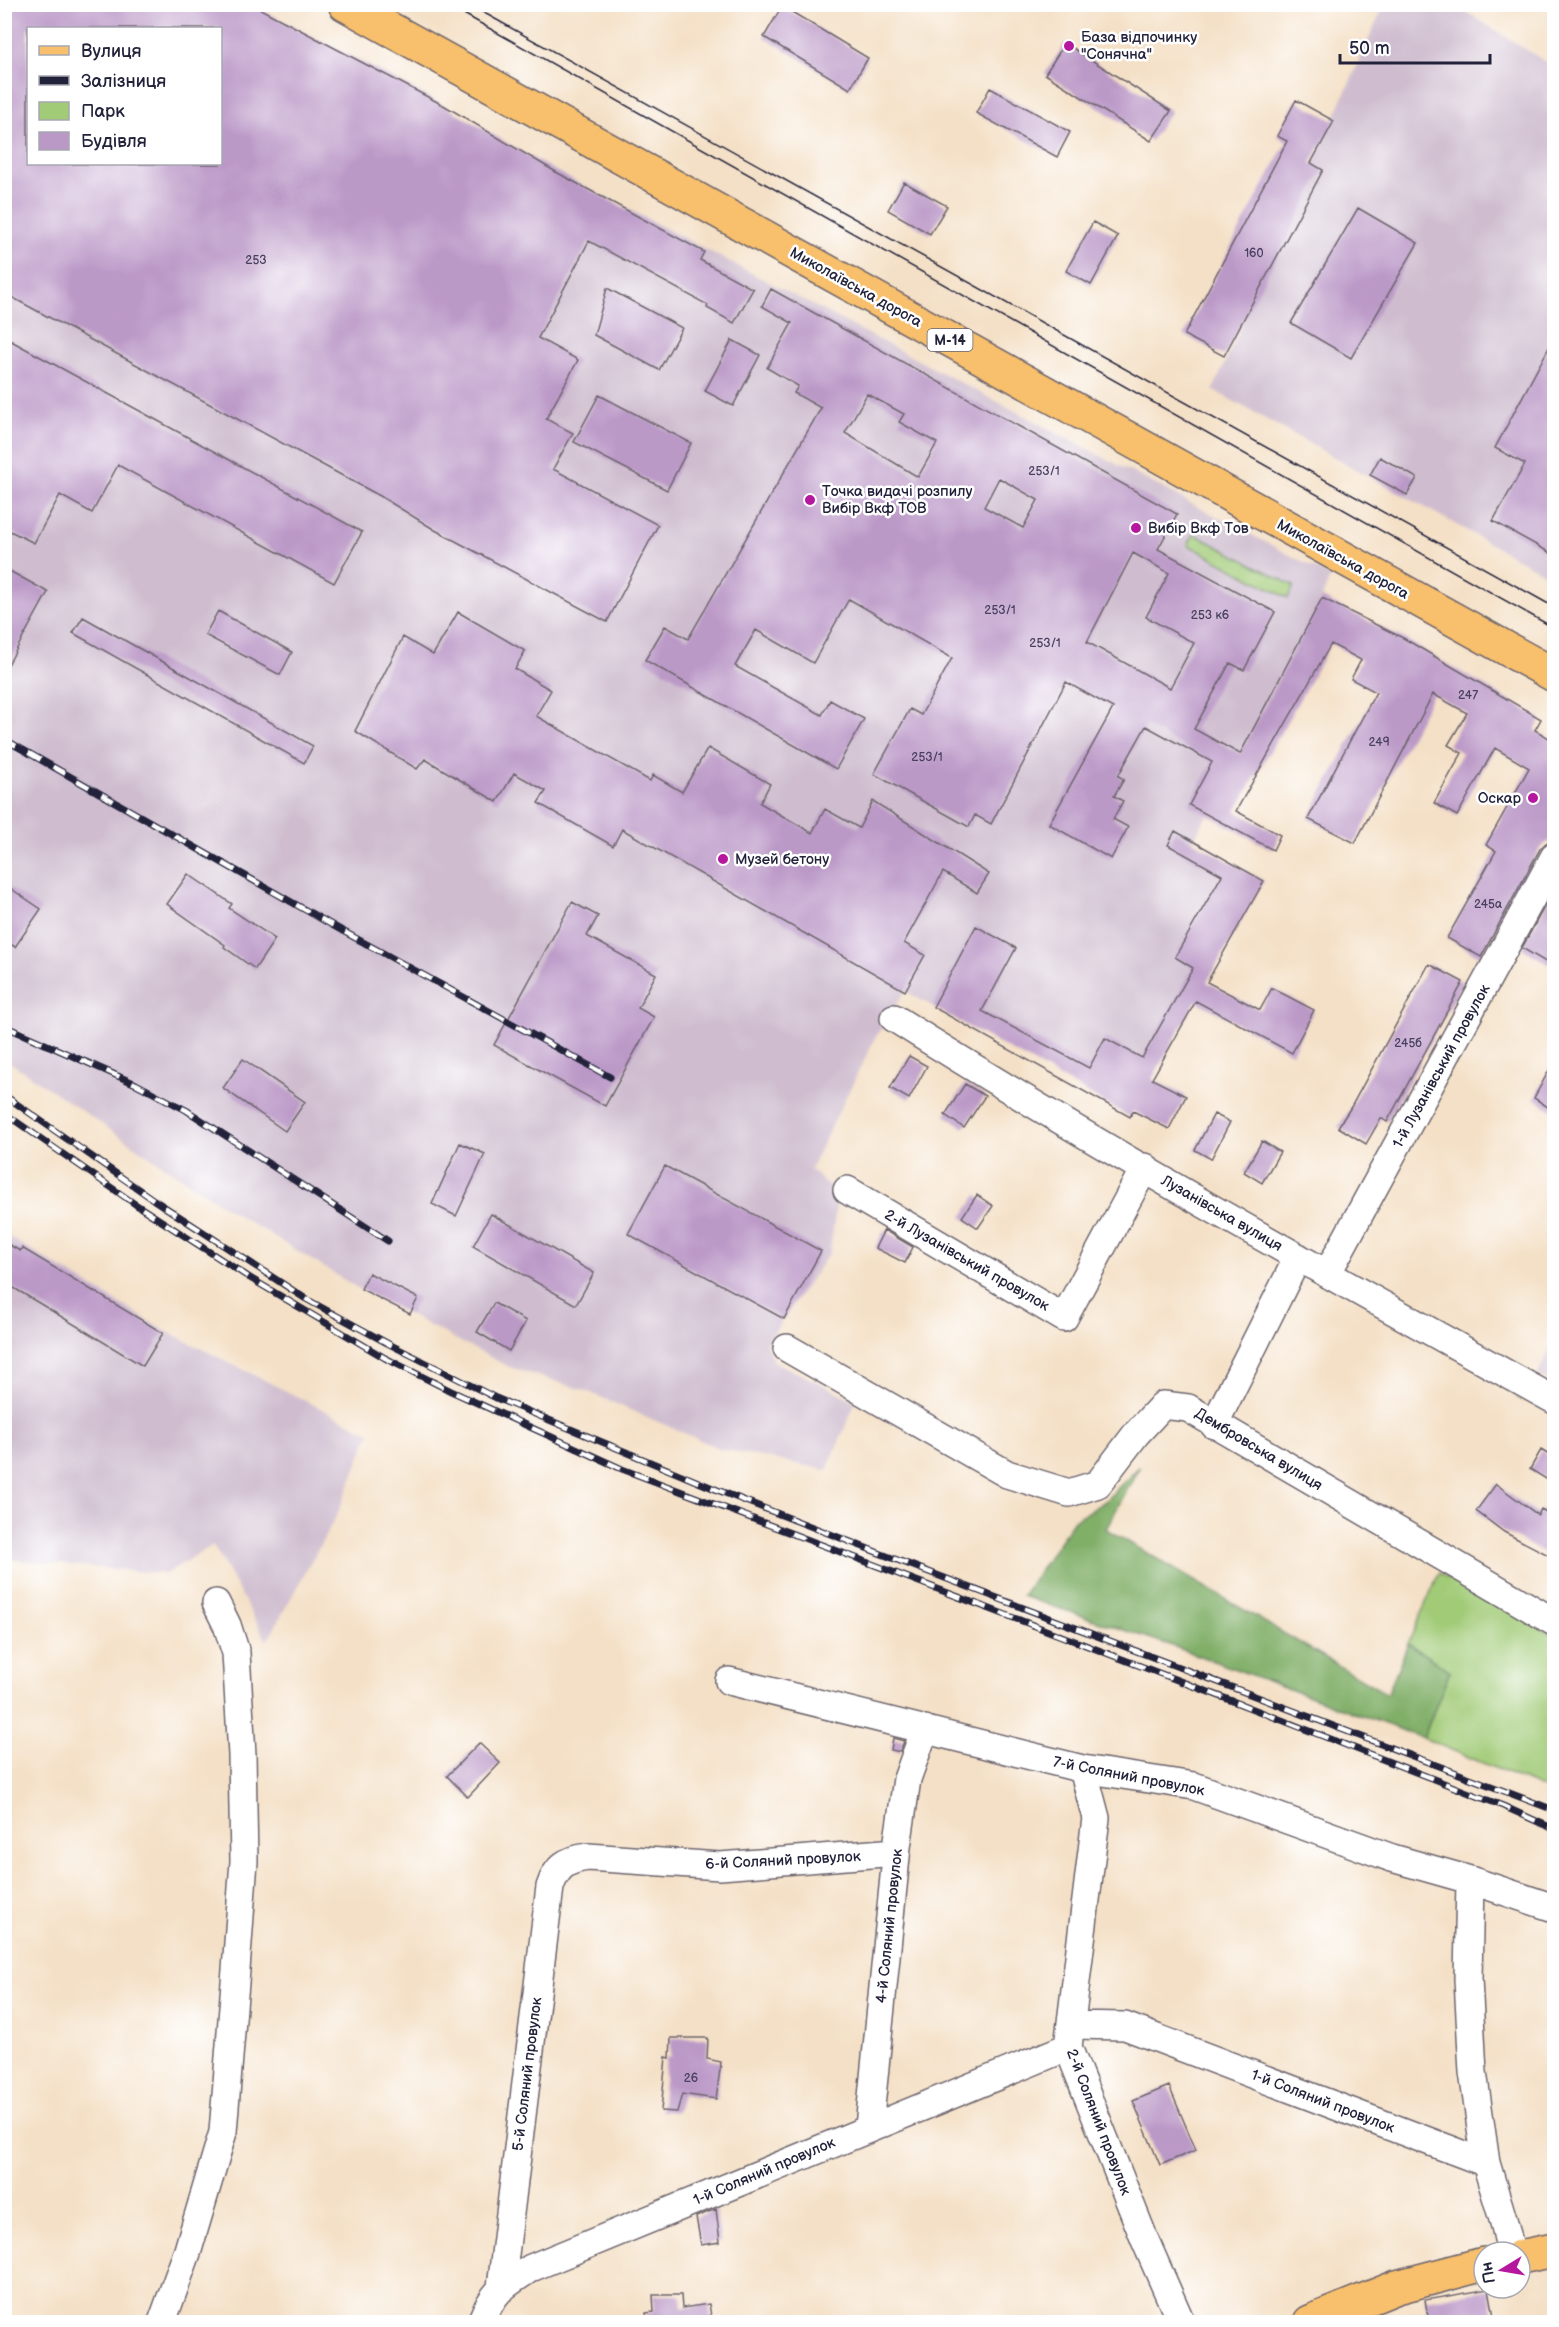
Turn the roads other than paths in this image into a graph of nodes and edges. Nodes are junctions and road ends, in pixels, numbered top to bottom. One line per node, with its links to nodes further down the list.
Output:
1 (345, 4): 2 (main road, Миколаївська дорога / М-14)
2 (1554, 675)
3 (1554, 857): 8 (street, 1-й Лузанівський провулок)
4 (894, 1018): 5 (street, Лузанівська вулиця)
5 (1145, 1167): 6 (street, 2-й Лузанівський провулок); 7 (street, Лузанівська вулиця)
6 (847, 1190)
7 (1298, 1257): 8 (street, Лузанівська вулиця); 11 (street)
8 (1327, 1274): 10 (street, Лузанівська вулиця)
9 (787, 1348): 11 (street, Дембровська вулиця)
10 (1554, 1400)
11 (1214, 1425): 13 (street, Дембровська вулиця)
12 (216, 1603): 29 (street)
13 (1554, 1622)
14 (729, 1682): 15 (street, 7-й Соляний провулок)
15 (925, 1729): 16 (street, 7-й Соляний провулок); 17 (street, 4-й Соляний провулок)
16 (1083, 1769): 19 (street, 7-й Соляний провулок); 21 (street, 2-й Соляний провулок)
17 (896, 1852): 18 (street, 6-й Соляний провулок); 22 (street, 4-й Соляний провулок)
18 (563, 1865): 28 (street, 5-й Соляний провулок)
19 (1470, 1880): 20 (street, 7-й Соляний провулок); 23 (street)
20 (1554, 1908)
21 (1069, 2036): 22 (street, 1-й Соляний провулок); 23 (street, 1-й Соляний провулок); 31 (street, 2-й Соляний провулок)
22 (869, 2127): 28 (street, 1-й Соляний провулок)
23 (1486, 2163): 24 (street)
24 (1509, 2240)
25 (1554, 2250): 26 (main road)
26 (1532, 2255)
27 (1472, 2267): 32 (main road)
28 (501, 2287): 30 (street, 1-й Соляний провулок)
29 (162, 2322)
30 (481, 2322)
31 (1181, 2322)
32 (1310, 2322)

